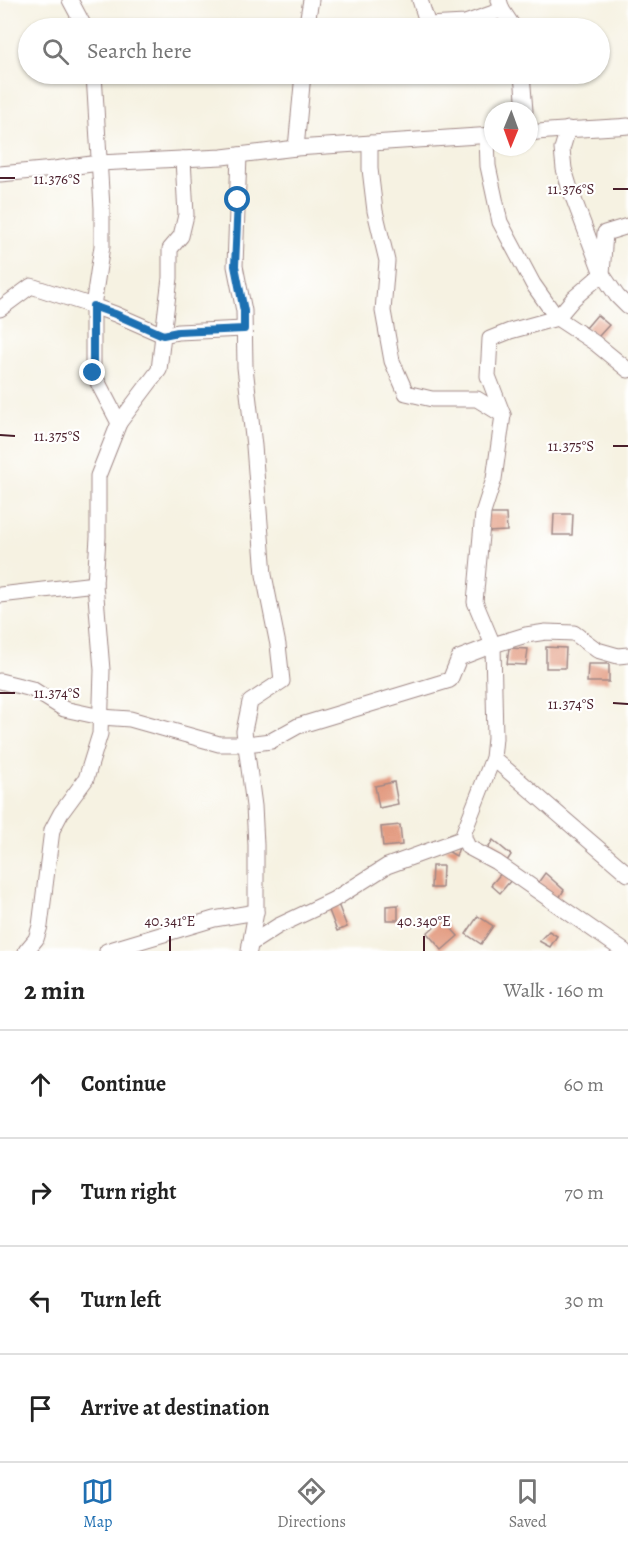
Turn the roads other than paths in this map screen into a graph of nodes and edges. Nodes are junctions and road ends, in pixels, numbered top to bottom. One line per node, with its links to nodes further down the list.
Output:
1 (70, 0): 5 (street)
2 (311, 0): 6 (street)
3 (420, 0): 7 (street)
4 (500, 5): 8 (street); 9 (street)
5 (80, 18)
6 (308, 18)
7 (426, 18)
8 (475, 18)
9 (508, 18)
10 (95, 84): 23 (street)
11 (302, 84): 19 (street)
12 (523, 84): 13 (street)
13 (524, 102)
14 (628, 126): 15 (street)
15 (568, 129): 16 (street); 26 (street)
16 (538, 132)
17 (484, 135): 18 (street)
18 (370, 143): 19 (street); 34 (street)
19 (296, 148): 20 (street)
20 (239, 155): 22 (street); 31 (street)
21 (489, 156): 30 (street)
22 (183, 159): 23 (street); 32 (street)
23 (99, 163): 24 (street); 27 (street)
24 (0, 174)
25 (628, 226): 26 (street)
26 (602, 274): 28 (street); 30 (street)
27 (93, 306): 29 (street); 32 (street); 35 (street)
28 (628, 307)
29 (0, 309)
30 (557, 318): 33 (street); 34 (street)
31 (244, 329): 32 (street); 42 (street)
32 (163, 335): 35 (street)
33 (628, 370)
34 (503, 415): 38 (street)
35 (119, 423): 36 (street)
36 (95, 584): 37 (street); 41 (street)
37 (0, 595)
38 (493, 645): 39 (street); 42 (street); 43 (street)
39 (628, 655)
40 (0, 681): 41 (street)
41 (101, 717): 42 (street); 48 (street)
42 (246, 744): 46 (street)
43 (493, 758): 44 (street); 45 (street)
44 (464, 838): 47 (street); 50 (street)
45 (628, 874)
46 (256, 912): 47 (street); 49 (street)
47 (250, 947)
48 (26, 951)
49 (107, 951)
50 (624, 951)

